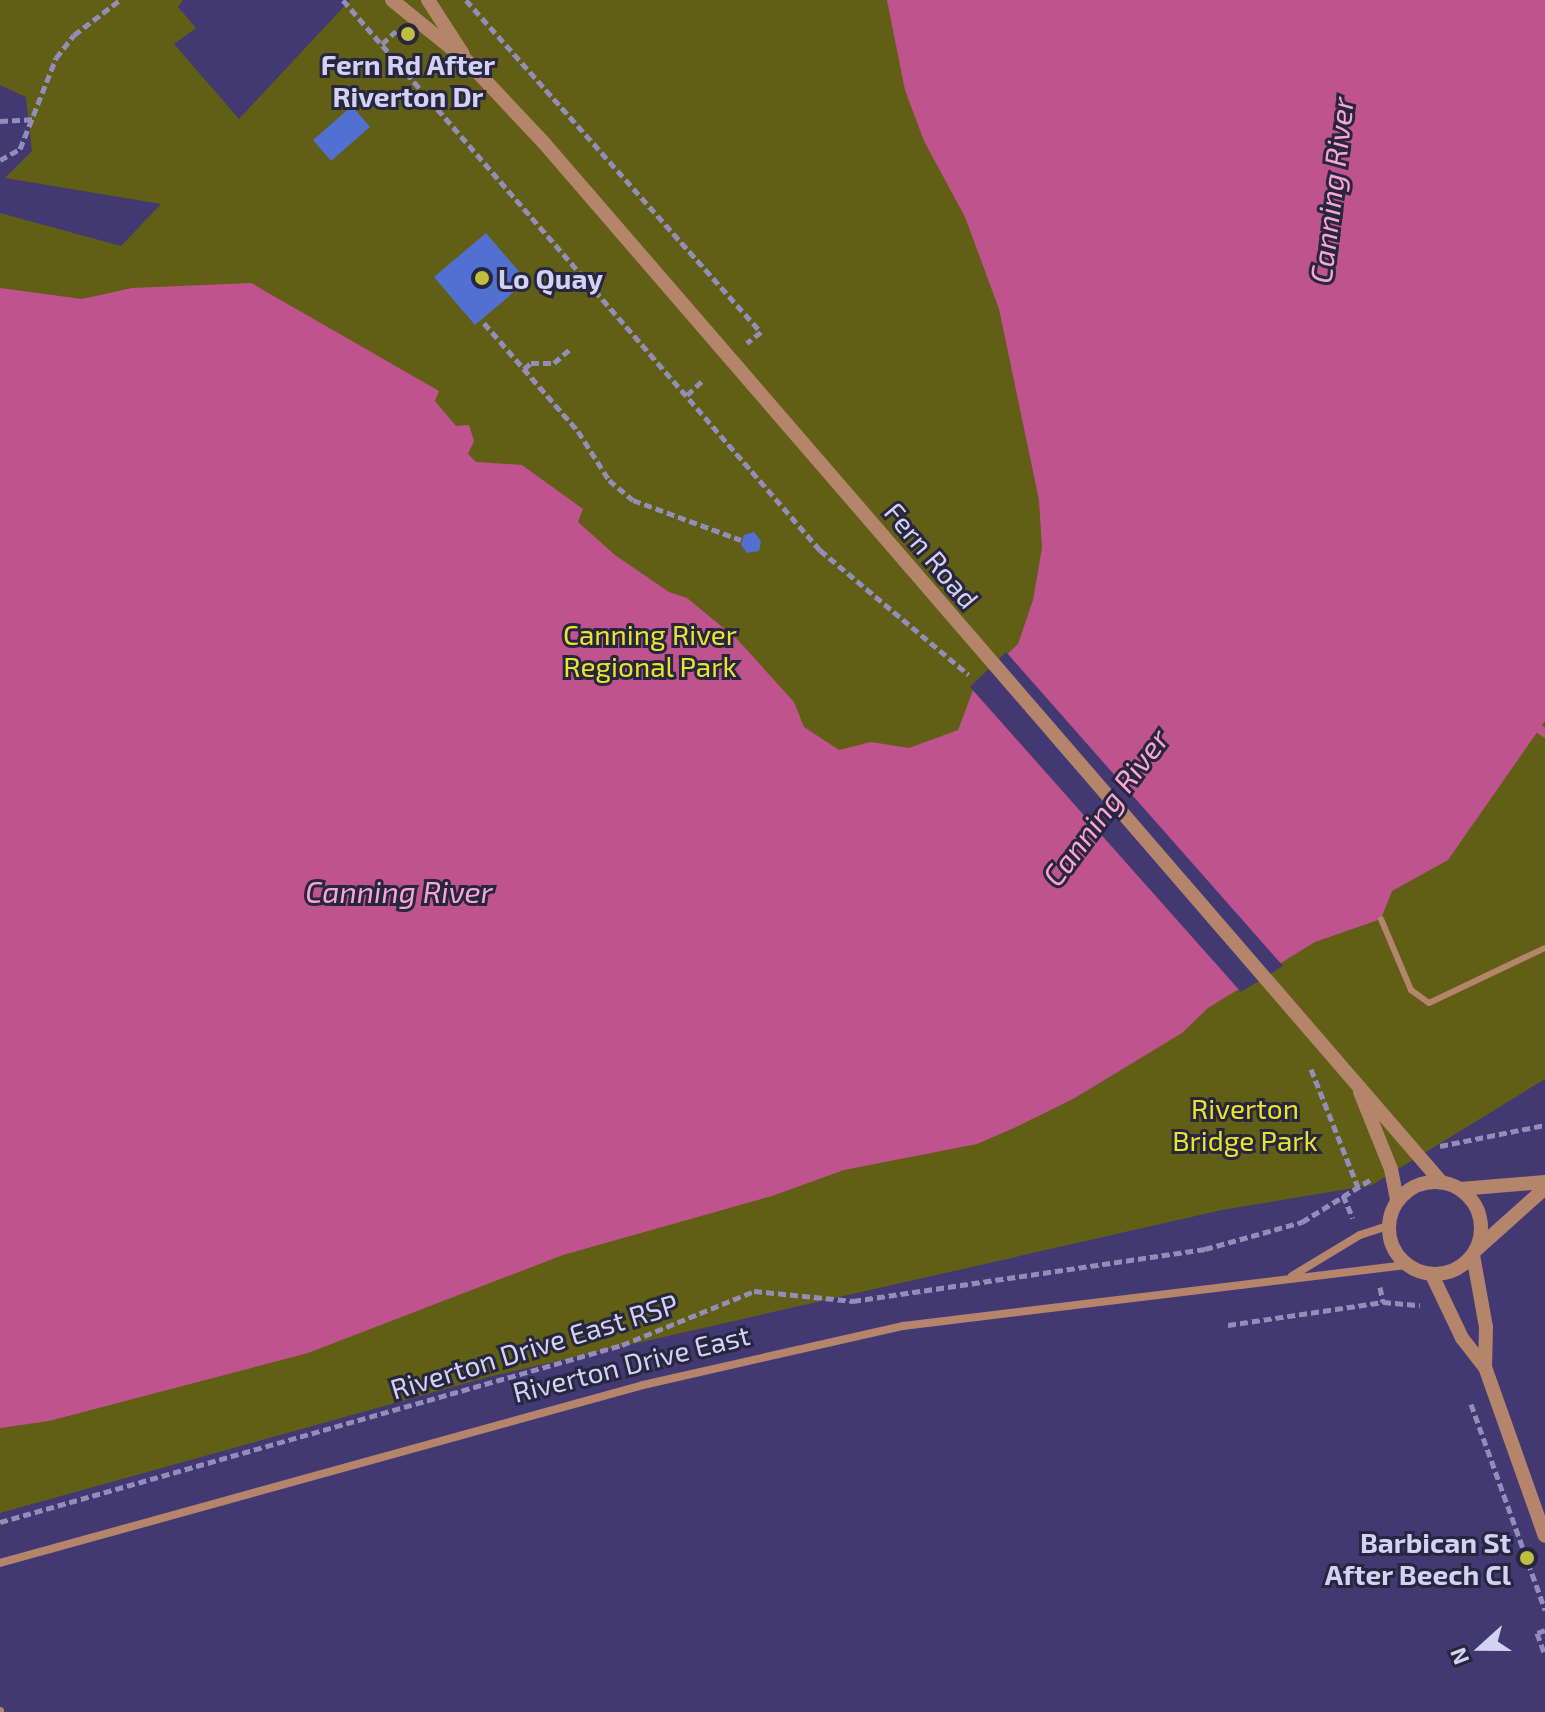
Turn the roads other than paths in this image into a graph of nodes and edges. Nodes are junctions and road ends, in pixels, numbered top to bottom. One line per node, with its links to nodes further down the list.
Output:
1 (392, 0): 3 (street, Fern Road)
2 (428, 0): 3 (street, Fern Road)
3 (467, 61): 6 (street, Fern Road)
4 (1381, 919): 5 (lane)
5 (1545, 948)
6 (1357, 1084): 7 (street, Fern Road); 11 (street, Fern Road)
7 (1441, 1182): 10 (street); 11 (street)
8 (1545, 1182): 10 (street)
9 (1545, 1188): 13 (street)
10 (1460, 1189): 13 (street)
11 (1397, 1200): 12 (street)
12 (1388, 1226): 14 (street); 16 (street, Riverton Drive East)
13 (1474, 1252): 15 (street); 17 (street)
14 (1406, 1265): 15 (street, Riverton Drive East); 16 (street, Riverton Drive East)
15 (1432, 1275): 17 (street)
16 (1288, 1278): 19 (street, Riverton Drive East)
17 (1485, 1367): 18 (street)
18 (1545, 1536)
19 (0, 1563)

